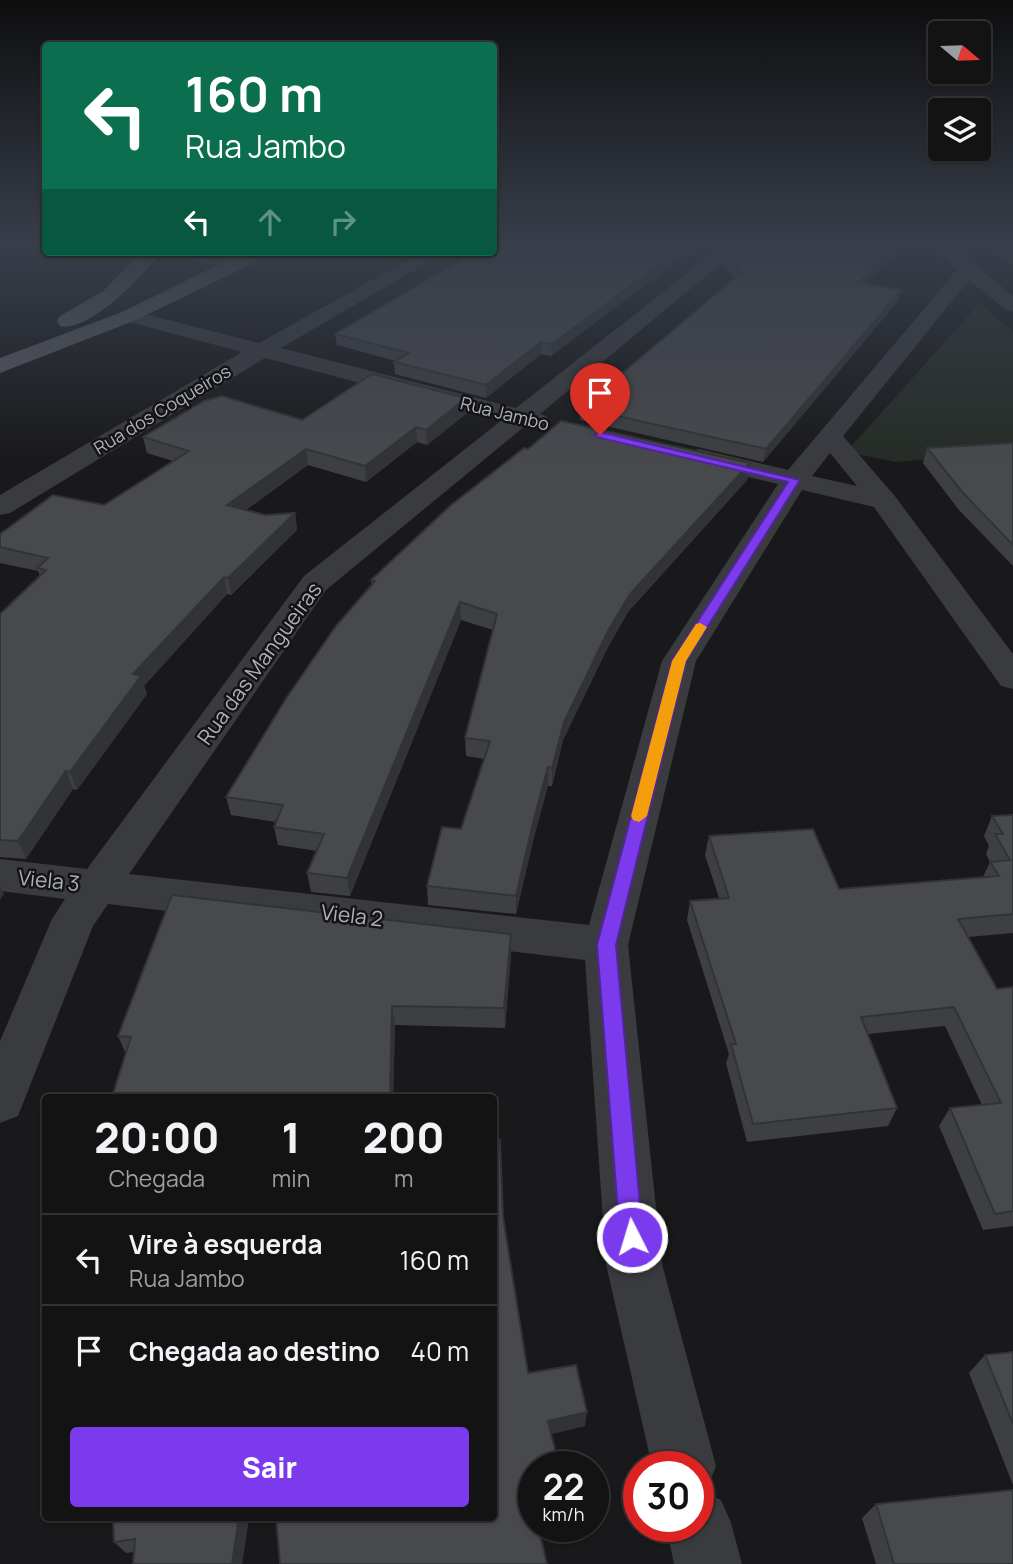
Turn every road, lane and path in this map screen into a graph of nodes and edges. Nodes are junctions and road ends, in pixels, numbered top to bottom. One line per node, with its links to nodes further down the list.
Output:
1 (76, 317): 8 (main road)
2 (126, 317): 9 (main road)
3 (133, 317): 7 (street, Rua Jambo)
4 (320, 317): 7 (street, Rua dos Coqueiros)
5 (644, 317): 10 (street, Rua das Mangueiras)
6 (908, 317): 12 (street)
7 (260, 351): 10 (street, Rua Jambo); 16 (street, Rua dos Coqueiros)
8 (0, 355)
9 (0, 366)
10 (521, 417): 11 (street, Rua Jambo); 19 (street, Rua das Mangueiras)
11 (560, 426)
12 (830, 437): 14 (street); 15 (street)
13 (679, 453): 14 (street)
14 (794, 480): 15 (street); 20 (street)
15 (884, 501): 17 (street)
16 (0, 507)
17 (1013, 678)
18 (0, 875): 19 (street, Viela 3)
19 (98, 884): 20 (street, Viela 2); 21 (street, Rua das Mangueiras)
20 (606, 945): 22 (street)
21 (0, 1100)
22 (680, 1451)
23 (703, 1542): 24 (street)
24 (709, 1564)

